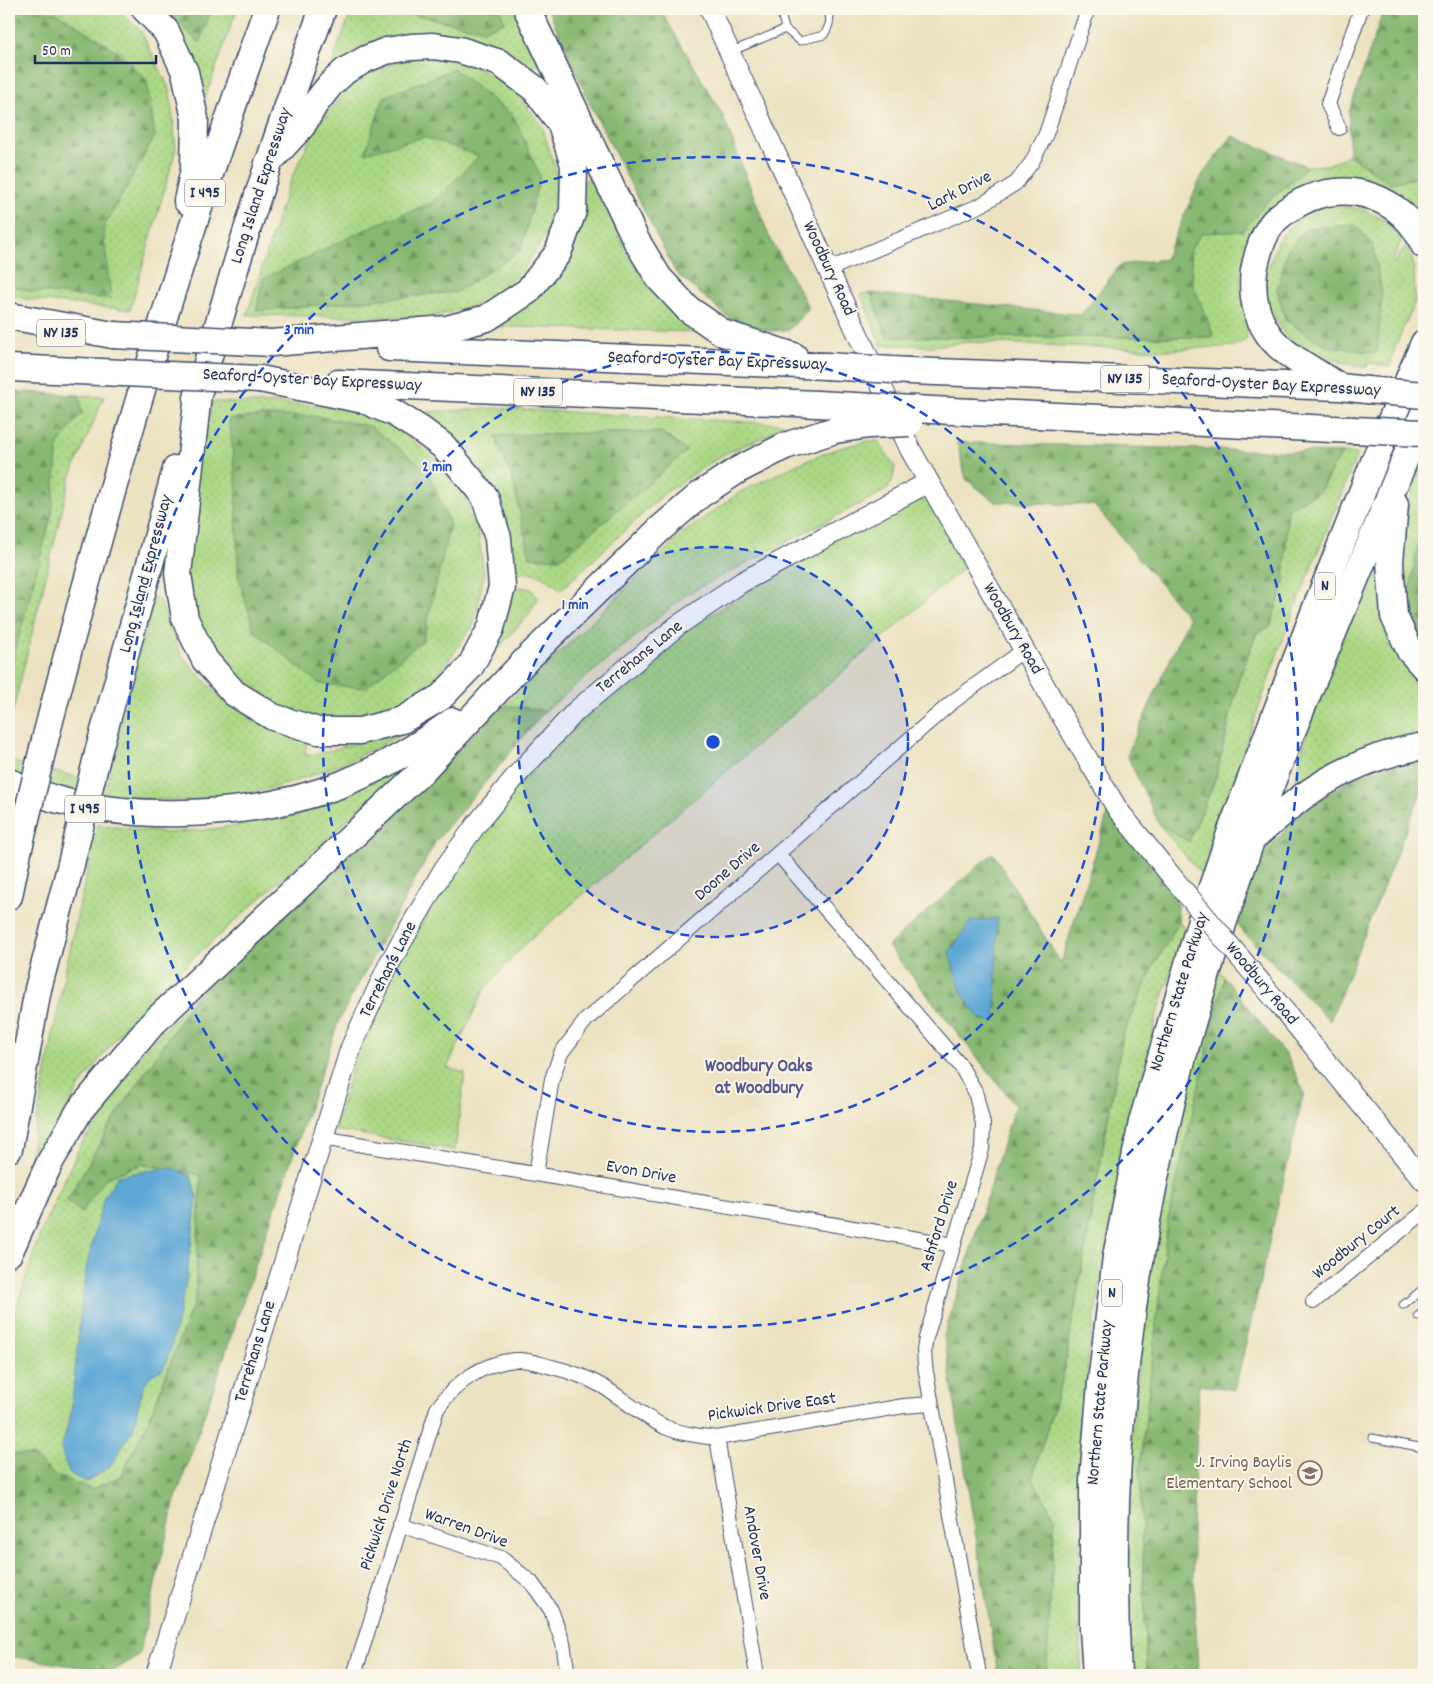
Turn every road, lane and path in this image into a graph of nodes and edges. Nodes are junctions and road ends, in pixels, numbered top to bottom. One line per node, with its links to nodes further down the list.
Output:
1 (145, 9): 23 (highway)
2 (267, 9): 23 (highway, I 495)
3 (323, 9): 13 (highway, Long Island Expressway / I 495)
4 (527, 9): 21 (highway)
5 (710, 9): 11 (main road, Woodbury Road)
6 (780, 9): 10 (lane)
7 (828, 9): 10 (lane)
8 (1088, 9): 15 (street, Lark Drive)
9 (1361, 9): 12 (street)
10 (785, 28): 11 (lane)
11 (730, 52): 15 (main road, Woodbury Road)
12 (1339, 128)
13 (268, 162): 19 (highway); 26 (highway, Long Island Expressway / I 495)
14 (1424, 245): 25 (highway)
15 (827, 270): 32 (main road, Woodbury Road)
16 (9, 316): 18 (highway)
17 (9, 330): 18 (highway, Seaford-Oyster Bay Expressway / NY 135)
18 (113, 335): 19 (highway, Seaford-Oyster Bay Expressway / NY 135, bridge)
19 (271, 343): 21 (highway, Seaford-Oyster Bay Expressway / NY 135)
20 (1424, 344): 64 (highway, Northern State Parkway / N)
21 (826, 366): 25 (highway, Seaford-Oyster Bay Expressway / NY 135, bridge)
22 (9, 368): 24 (highway, Seaford-Oyster Bay Expressway / NY 135, bridge)
23 (147, 378): 40 (highway, I 495, bridge)
24 (260, 379): 26 (highway); 29 (highway, Seaford-Oyster Bay Expressway / NY 135, bridge)
25 (1340, 387): 27 (highway, Seaford-Oyster Bay Expressway / NY 135, bridge)
26 (198, 394): 42 (highway, Long Island Expressway / I 495, bridge)
27 (1424, 395)
28 (1424, 413): 31 (highway, Northern State Parkway / N)
29 (975, 418): 30 (highway, bridge); 34 (highway, bridge)
30 (1424, 433)
31 (1396, 481): 35 (highway); 38 (highway, Northern State Parkway / N)
32 (929, 482): 33 (main road, Woodbury Road); 41 (main road, Terrehans Lane)
33 (1024, 650): 39 (street, Doone Drive); 44 (main road, Woodbury Road, bridge)
34 (525, 661): 37 (highway); 47 (highway)
35 (1424, 667)
36 (1424, 746): 38 (highway)
37 (9, 782)
38 (1252, 839): 65 (highway, Northern State Parkway / N)
39 (778, 854): 43 (street, Doone Drive); 46 (street, Ashford Drive)
40 (9, 896)
41 (322, 1138): 43 (street, Evon Drive); 59 (main road, Terrehans Lane)
42 (9, 1149)
43 (536, 1174): 46 (street, Evon Drive)
44 (1424, 1181)
45 (1424, 1212): 49 (street, Woodbury Court)
46 (954, 1245): 54 (street, Ashford Drive)
47 (9, 1253)
48 (1424, 1288): 50 (lane)
49 (1313, 1302)
50 (1403, 1305)
51 (1424, 1311): 52 (lane)
52 (1418, 1316)
53 (487, 1368): 55 (street, Pickwick Drive East); 58 (street, Pickwick Drive North)
54 (931, 1404): 55 (street, Pickwick Drive East); 63 (street, Ashford Drive)
55 (717, 1438): 62 (street, Andover Drive)
56 (1372, 1438): 57 (lane)
57 (1424, 1448)
58 (400, 1525): 60 (street, Pickwick Drive North); 61 (street, Warren Drive)
59 (156, 1675)
60 (354, 1675)
61 (568, 1675)
62 (757, 1675)
63 (978, 1675)
64 (1096, 1675)
65 (1118, 1675)

